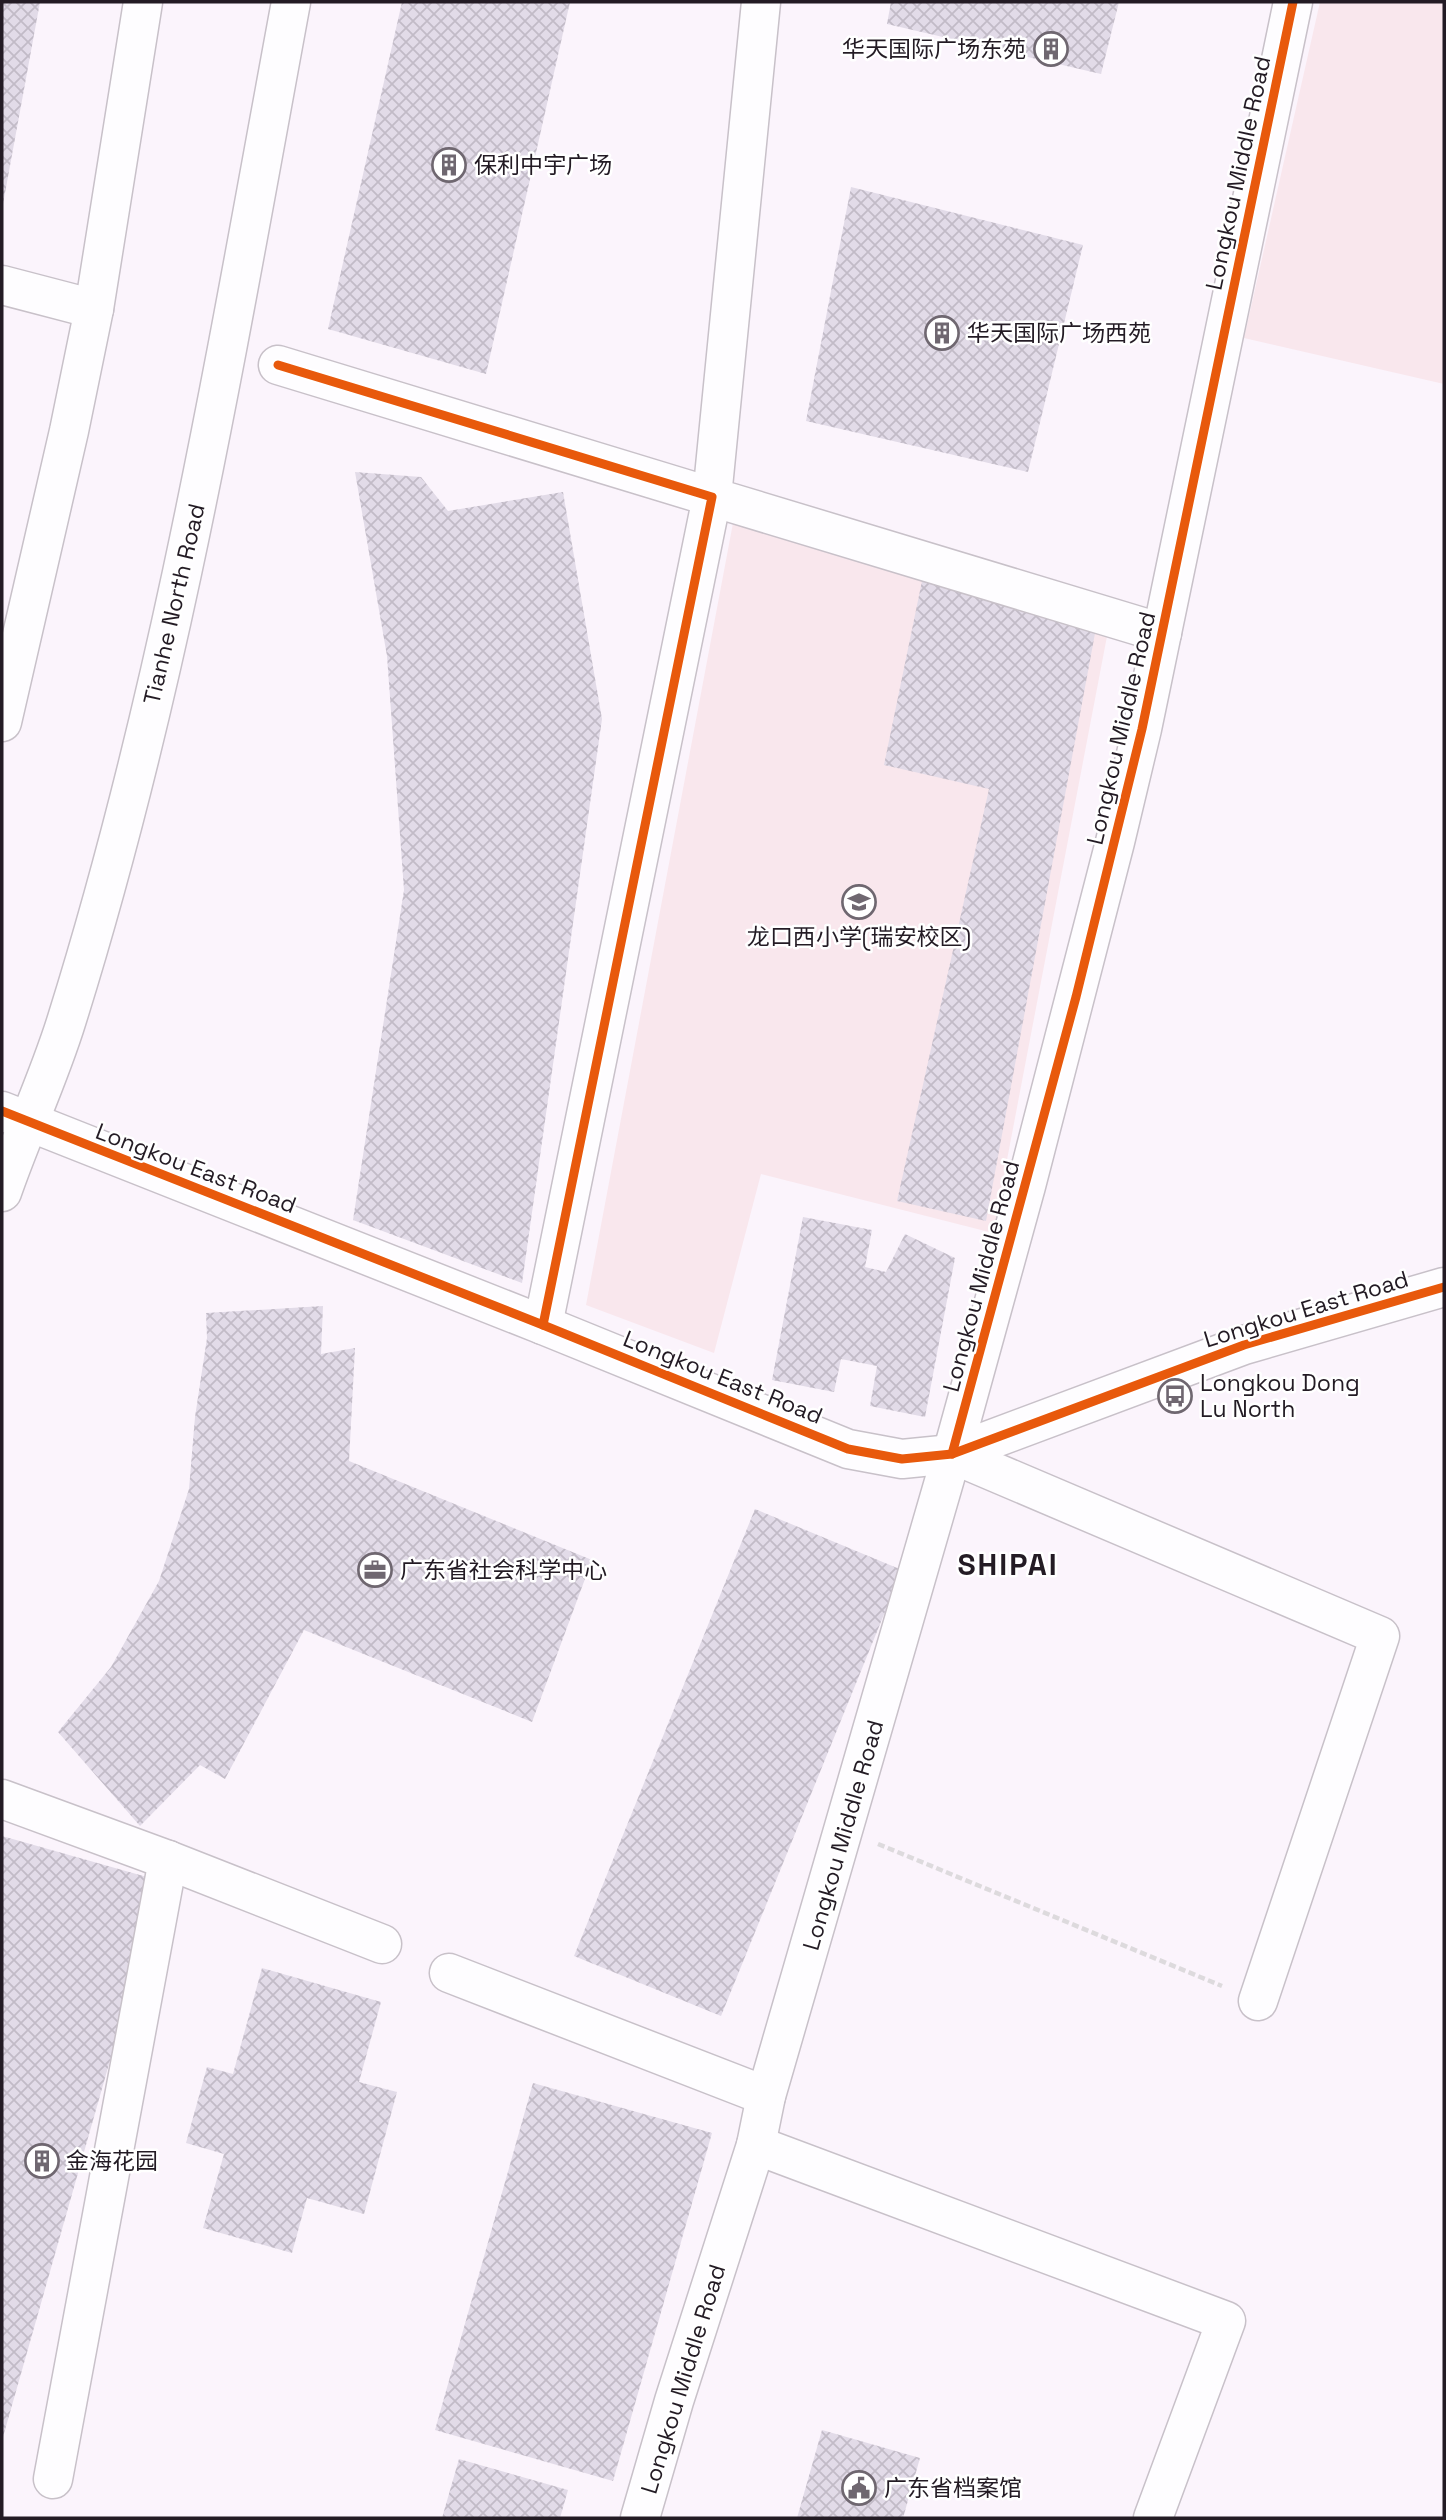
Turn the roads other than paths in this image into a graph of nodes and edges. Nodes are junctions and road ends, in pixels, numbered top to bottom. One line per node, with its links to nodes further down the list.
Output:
1 (143, 2): 6 (street)
2 (291, 2): 11 (street, Tianhe North Road)
3 (761, 2): 8 (street)
4 (1293, 2): 9 (street, Longkou Middle Road)
5 (2, 285): 6 (street)
6 (94, 309): 10 (street)
7 (278, 365): 8 (street)
8 (712, 497): 9 (street); 14 (street)
9 (1162, 632): 15 (street, Longkou Middle Road)
10 (2, 723)
11 (15, 1117): 12 (street, Tianhe North Road); 14 (street, Longkou East Road)
12 (2, 1192)
13 (1444, 1287): 15 (street, Longkou East Road)
14 (543, 1325): 15 (street, Longkou East Road)
15 (952, 1454): 20 (street); 21 (street, Longkou Middle Road)
16 (2, 1799): 17 (street)
17 (168, 1860): 18 (street); 23 (street)
18 (382, 1944)
19 (449, 1973): 21 (street)
20 (1258, 2001)
21 (766, 2096): 22 (street, Longkou Middle Road)
22 (756, 2145): 24 (street, Longkou Middle Road); 25 (street)
23 (53, 2479)
24 (640, 2518)
25 (1153, 2518)

